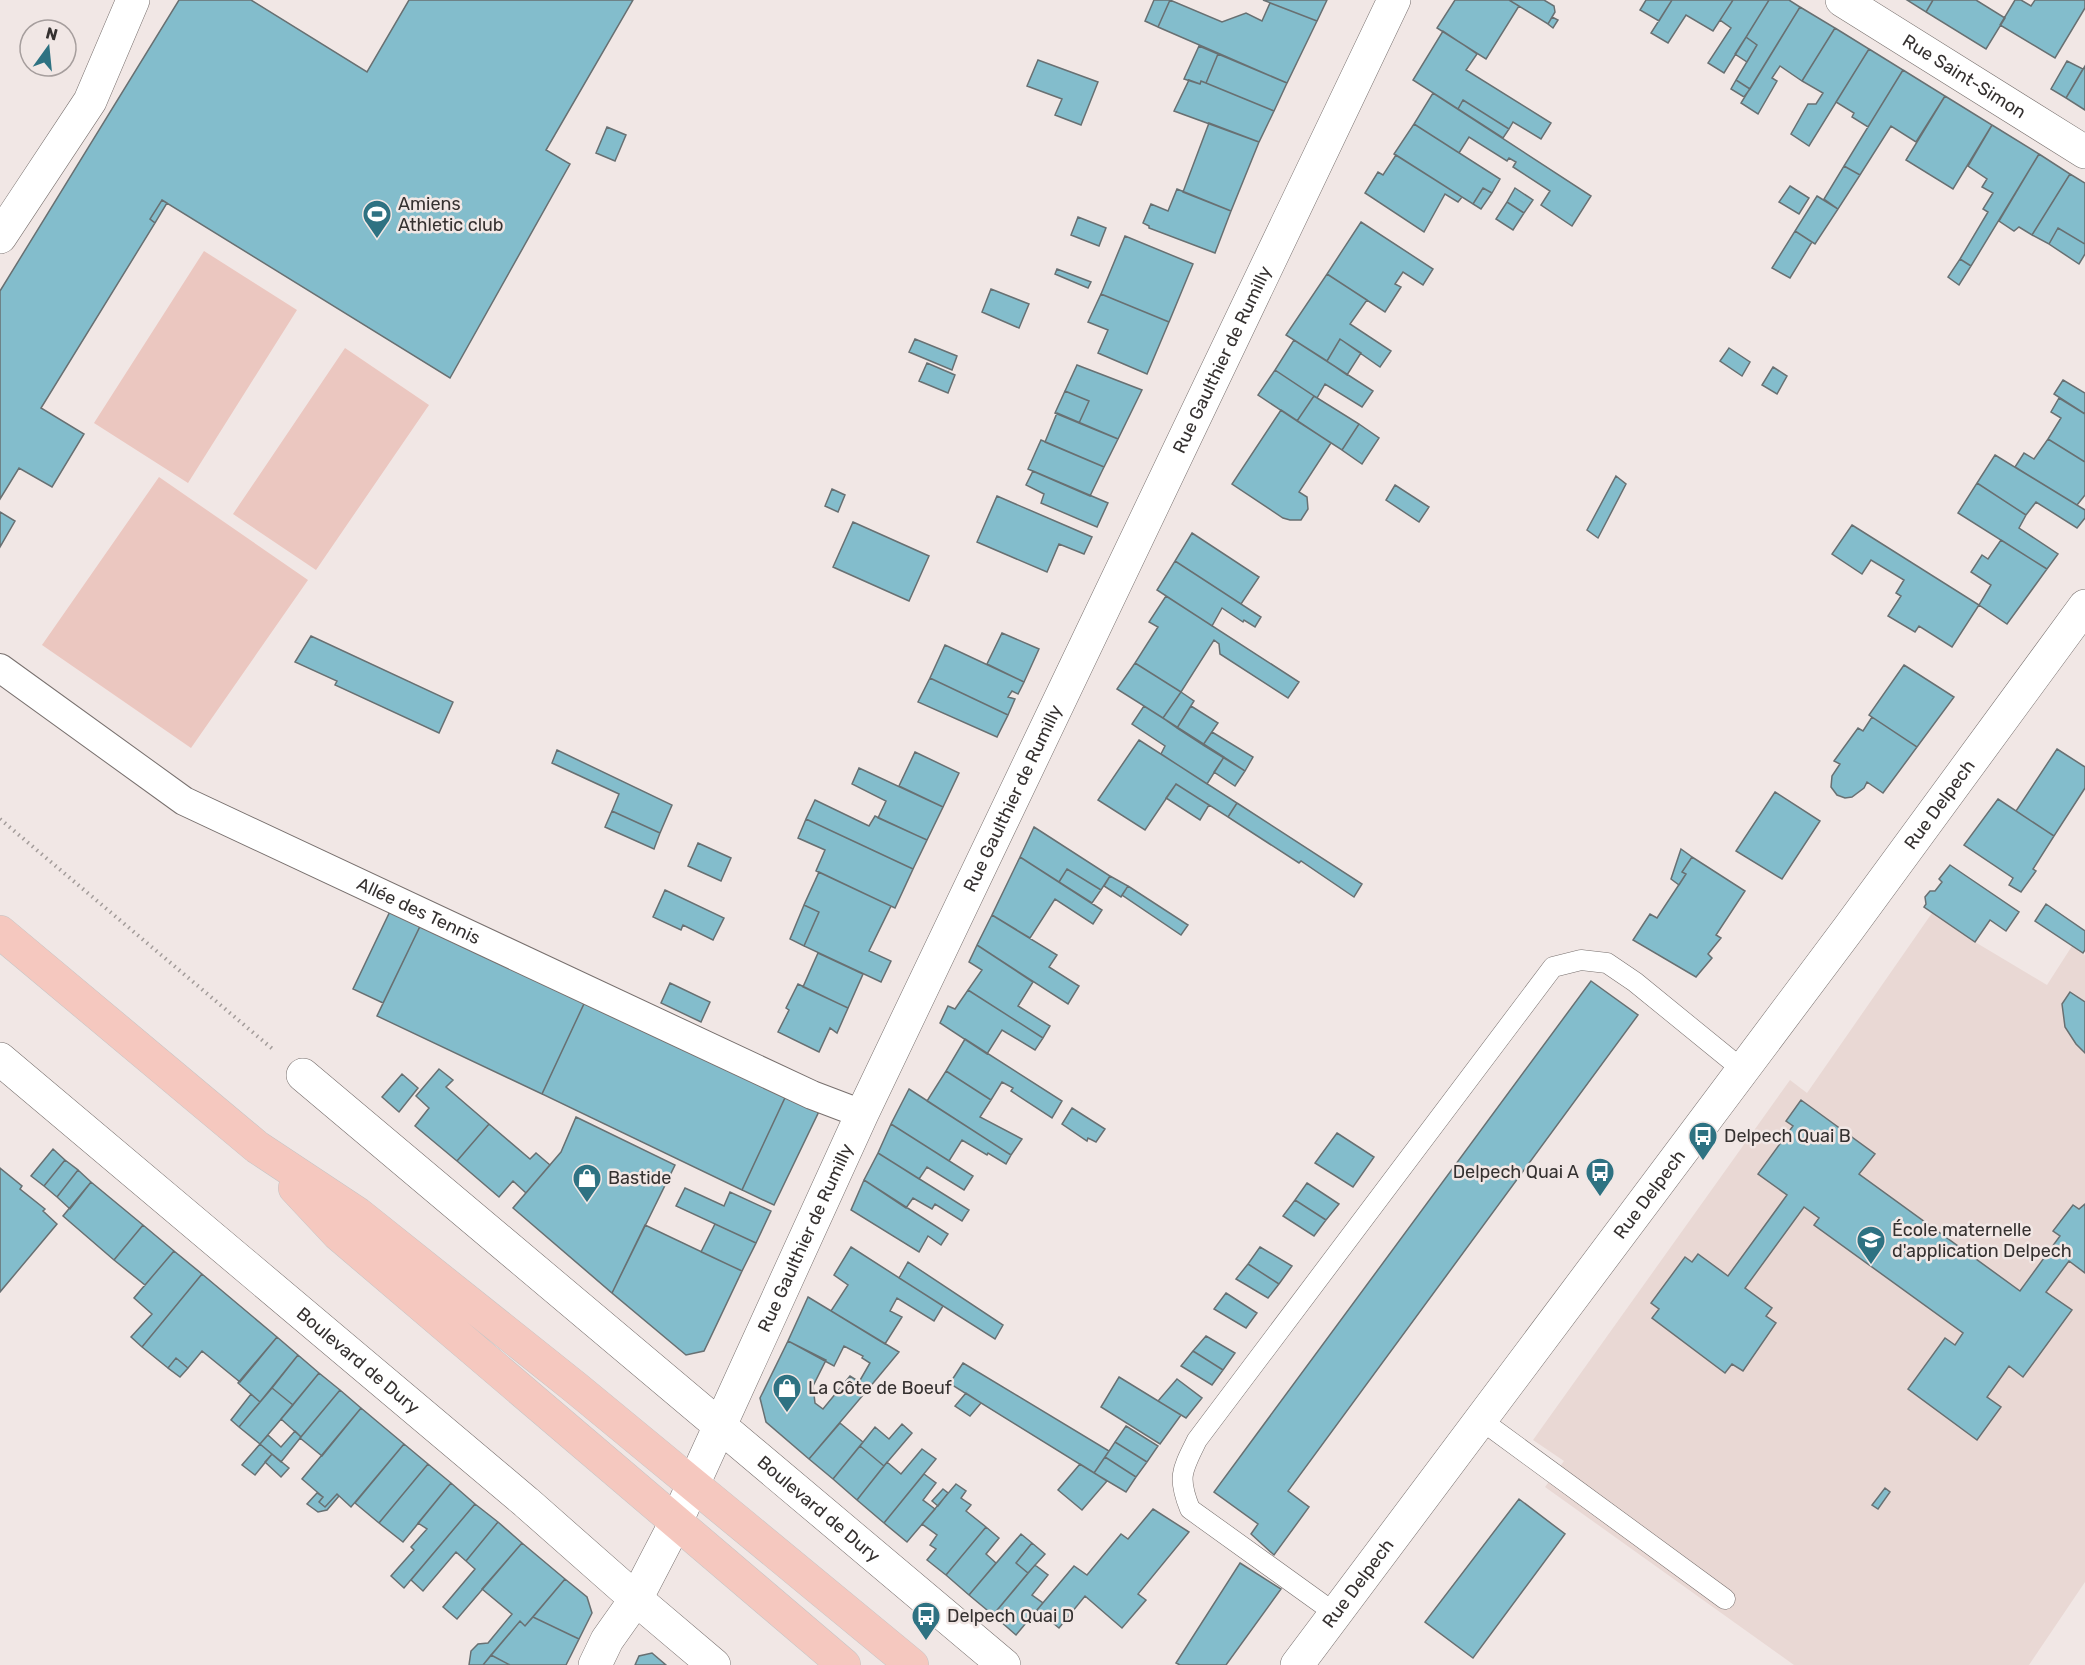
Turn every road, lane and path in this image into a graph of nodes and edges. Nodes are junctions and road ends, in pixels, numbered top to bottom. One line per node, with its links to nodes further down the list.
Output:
1 (133, 0): 5 (street)
2 (1394, 0): 13 (street, Rue Gaulthier de Rumilly)
3 (1842, 0): 4 (street, Rue Saint-Simon)
4 (2085, 152)
5 (0, 237)
6 (2085, 606): 11 (street, Rue Delpech)
7 (0, 668): 13 (street, Allée des Tennis)
8 (0, 819): 12 (path)
9 (0, 932): 14 (main road)
10 (0, 1059): 19 (street, Boulevard de Dury)
11 (1743, 1070): 15 (street, Rue Delpech); 21 (lane)
12 (303, 1075): 16 (street, Boulevard de Dury)
13 (862, 1114): 16 (street, Rue Gaulthier de Rumilly)
14 (257, 1147): 17 (main road); 18 (main road)
15 (1480, 1420): 20 (lane); 21 (street, Rue Delpech)
16 (719, 1424): 17 (street, Rue Gaulthier de Rumilly); 26 (street, Boulevard de Dury)
17 (692, 1484): 18 (street, Rue Gaulthier de Rumilly); 25 (main road)
18 (676, 1522): 19 (street, Rue Gaulthier de Rumilly); 24 (main road)
19 (636, 1599): 22 (street, Rue Gaulthier de Rumilly); 23 (street, Boulevard de Dury)
20 (1725, 1599)
21 (1336, 1614): 27 (street, Rue Delpech)
22 (596, 1665)
23 (714, 1665)
24 (844, 1665)
25 (912, 1665)
26 (1004, 1665)
27 (1297, 1665)

